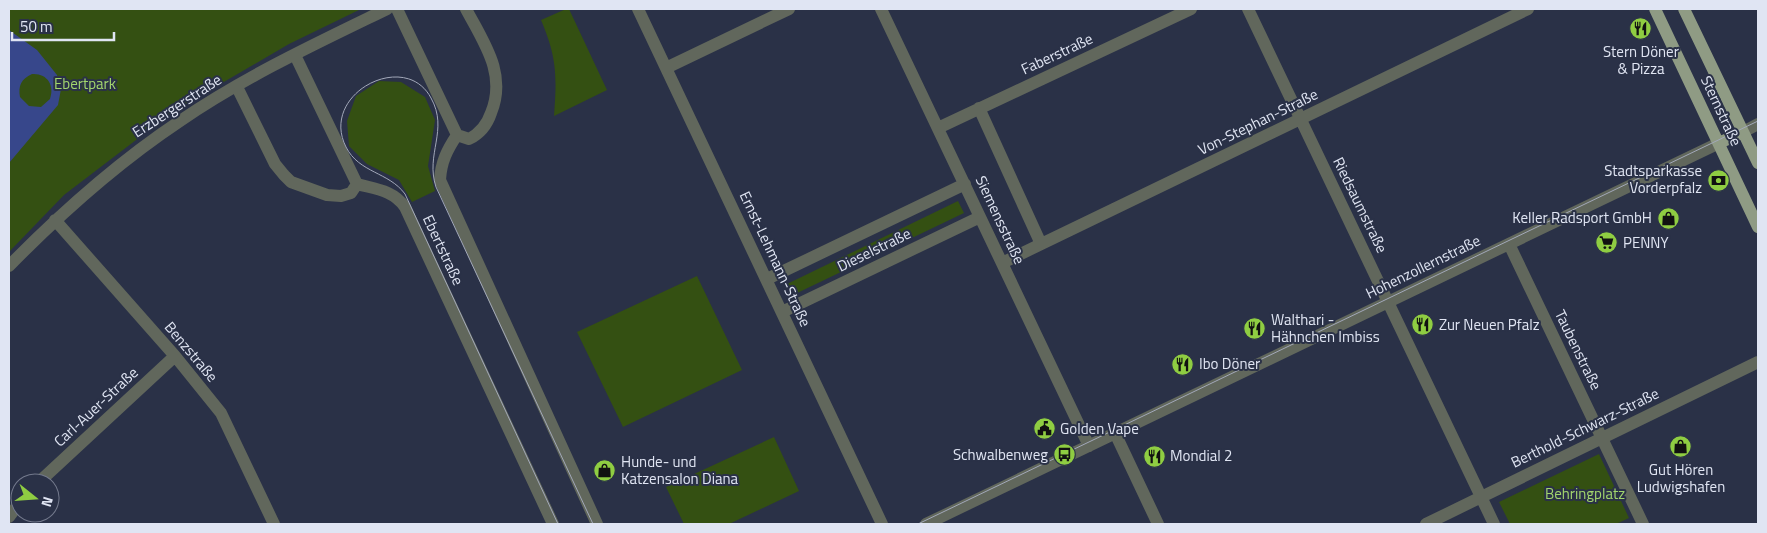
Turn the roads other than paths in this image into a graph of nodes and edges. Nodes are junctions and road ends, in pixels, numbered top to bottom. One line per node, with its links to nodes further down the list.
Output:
1 (387, 9): 12 (street, Erzbergerstraße)
2 (396, 9): 20 (street)
3 (466, 9): 20 (street)
4 (638, 9): 13 (street, Ernst-Lehmann-Straße)
5 (789, 9): 13 (street)
6 (881, 9): 18 (street, Siemensstraße)
7 (1191, 9): 15 (street, Faberstraße)
8 (1248, 9): 16 (street, Riedsaumstraße)
9 (1528, 9): 16 (street, Von-Stephan-Straße)
10 (1654, 9): 21 (main road, Sternstraße)
11 (1684, 9): 19 (main road, Sternstraße)
12 (295, 55): 14 (street, Erzbergerstraße); 23 (street)
13 (666, 68): 32 (street, Ernst-Lehmann-Straße)
14 (237, 87): 23 (street); 26 (street, Erzbergerstraße)
15 (979, 108): 18 (street, Faberstraße); 28 (street, Siemensstraße)
16 (1301, 119): 28 (street, Von-Stephan-Straße); 33 (street, Riedsaumstraße)
17 (1758, 124): 19 (street)
18 (938, 128): 24 (street, Siemensstraße)
19 (1742, 132): 21 (main road); 22 (main road, Sternstraße)
20 (457, 135): 44 (street, Ebertstraße)
21 (1719, 143): 27 (main road, Sternstraße); 29 (street, Hohenzollernstraße)
22 (1758, 163)
23 (356, 184): 43 (street, Ebertstraße)
24 (965, 184): 25 (street, Siemensstraße); 32 (street, Dieselstraße)
25 (980, 217): 30 (street, Siemensstraße); 34 (street, Dieselstraße)
26 (54, 220): 31 (street, Erzbergerstraße); 35 (street, Benzstraße)
27 (1758, 227)
28 (1041, 244): 30 (street, Von-Stephan-Straße)
29 (1509, 244): 33 (street, Hohenzollernstraße); 38 (street, Taubenstraße)
30 (1002, 263): 39 (street, Siemensstraße)
31 (9, 266)
32 (767, 279): 34 (street, Ernst-Lehmann-Straße)
33 (1389, 302): 37 (street, Hohenzollernstraße); 41 (street, Riedsaumstraße)
34 (782, 312): 45 (street, Ernst-Lehmann-Straße)
35 (175, 356): 40 (street, Carl-Auer-Straße); 42 (street, Benzstraße)
36 (1758, 362): 38 (street, Berthold-Schwarz-Straße)
37 (1115, 433): 39 (street, Hohenzollernstraße); 47 (street)
38 (1602, 438): 41 (street, Berthold-Schwarz-Straße); 50 (street, Taubenstraße)
39 (1089, 446): 46 (street, Hohenzollernstraße)
40 (49, 473)
41 (1482, 498): 48 (street, Berthold-Schwarz-Straße); 49 (street, Riedsaumstraße)
42 (274, 524)
43 (552, 524)
44 (597, 524)
45 (882, 524)
46 (926, 524)
47 (1158, 524)
48 (1426, 524)
49 (1494, 524)
50 (1643, 524)

